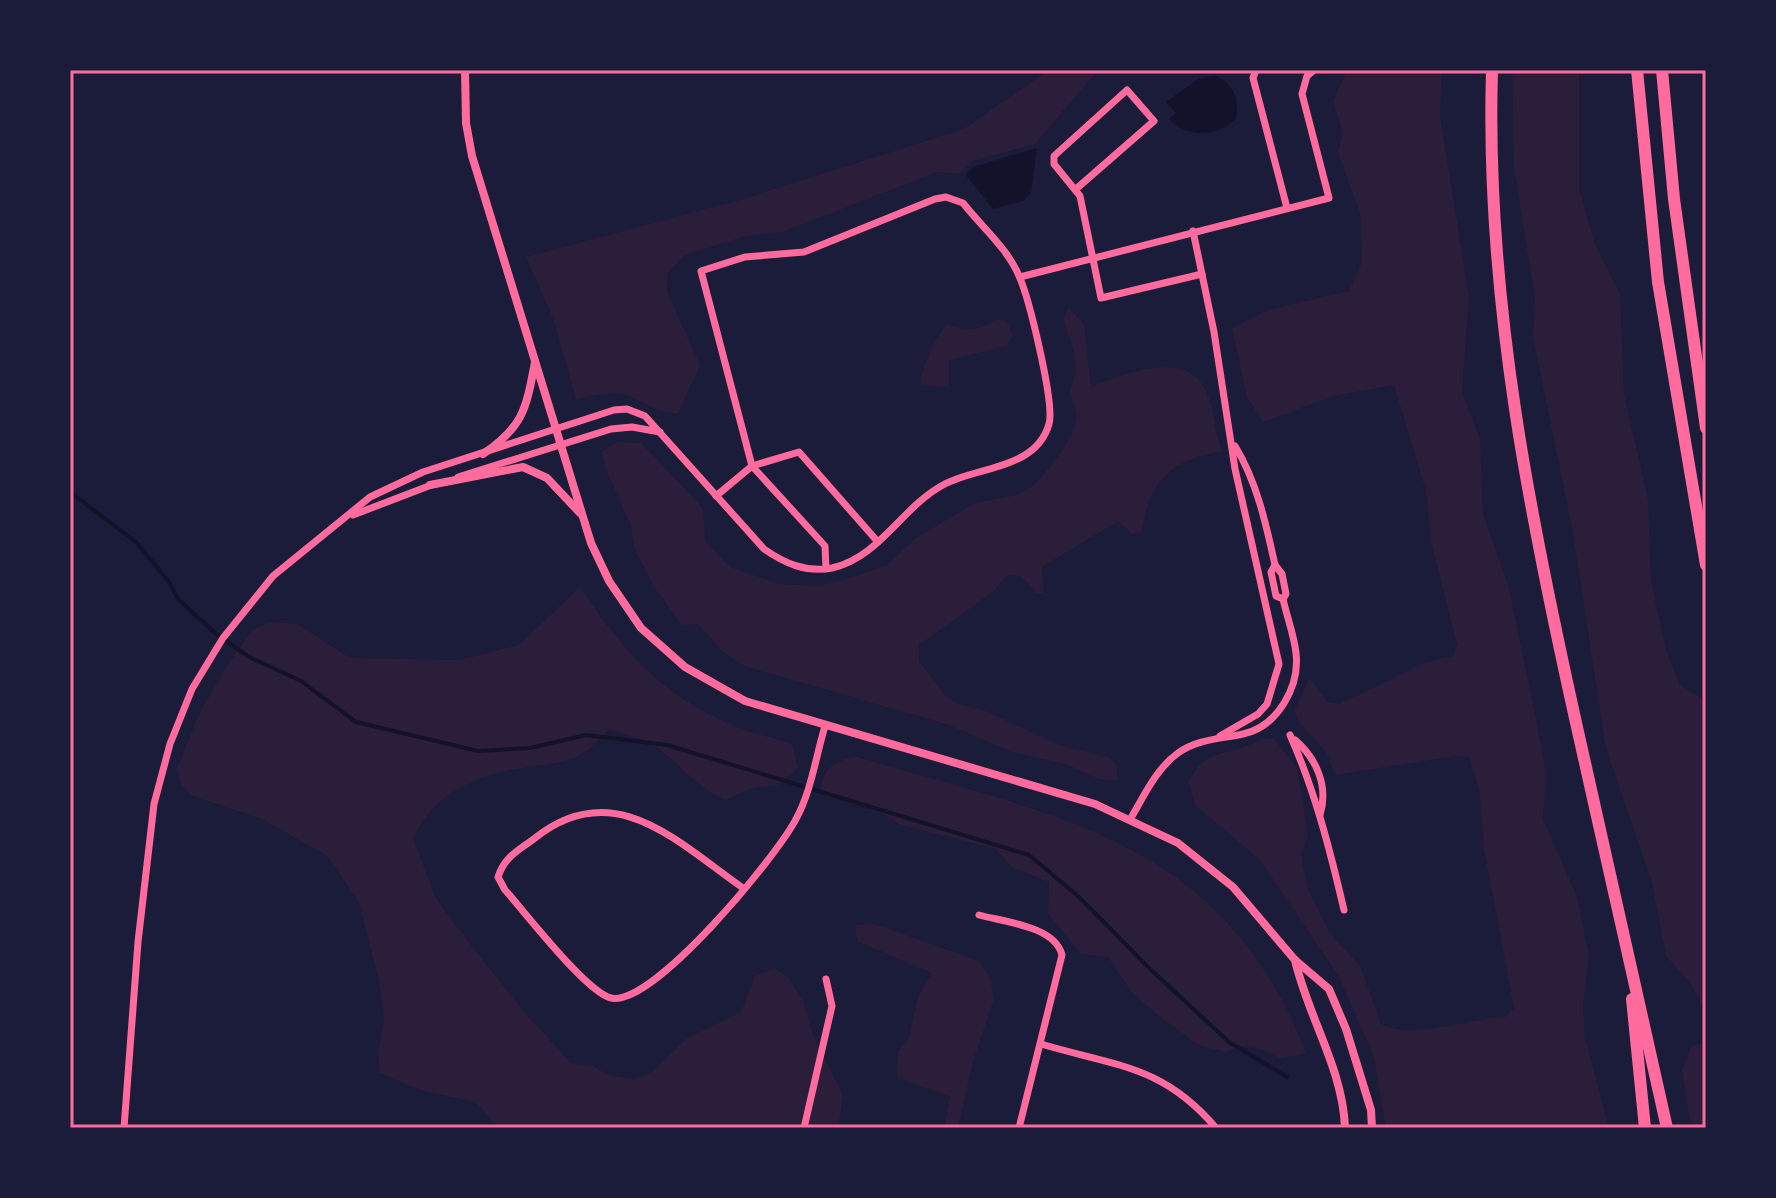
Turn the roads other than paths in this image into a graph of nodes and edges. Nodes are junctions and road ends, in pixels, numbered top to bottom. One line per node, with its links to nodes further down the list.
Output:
1 (465, 70): 14 (street)
2 (1256, 70): 8 (street)
3 (1314, 70): 8 (street)
4 (1492, 70): 38 (highway)
5 (1637, 70): 28 (highway)
6 (1662, 70): 13 (highway)
7 (1076, 189): 7 (street); 10 (street)
8 (1287, 208): 9 (street)
9 (1193, 231): 10 (street); 11 (street)
10 (1091, 256): 11 (street); 12 (street)
11 (1202, 274): 20 (street)
12 (1020, 277): 22 (street); 27 (street)
13 (1695, 358): 15 (highway); 17 (highway)
14 (535, 361): 16 (street); 21 (street)
15 (1706, 388)
16 (557, 428): 18 (street); 19 (street); 21 (street)
17 (1706, 428)
18 (660, 432): 19 (street); 24 (street)
19 (561, 444): 23 (street); 26 (street)
20 (1234, 444): 31 (street); 31 (street)
21 (483, 454): 25 (street)
22 (752, 466): 24 (street); 27 (street); 29 (street)
23 (430, 485): 25 (street); 26 (street)
24 (716, 496): 29 (street)
25 (350, 516): 41 (street)
26 (583, 516): 30 (street)
27 (878, 542): 29 (street)
28 (1706, 565)
29 (826, 569)
30 (825, 726): 33 (street); 34 (street)
31 (1220, 736): 33 (street)
32 (1320, 815): 32 (street); 35 (street)
33 (1131, 818): 37 (street)
34 (743, 888): 34 (street)
35 (1344, 910)
36 (979, 915): 40 (street)
37 (1295, 960): 45 (street); 46 (street)
38 (1631, 968): 47 (highway); 48 (highway)
39 (826, 979): 42 (street)
40 (1041, 1044): 43 (street); 44 (street)
41 (124, 1128)
42 (804, 1128)
43 (1019, 1128)
44 (1216, 1128)
45 (1345, 1128)
46 (1372, 1128)
47 (1645, 1128)
48 (1667, 1128)

